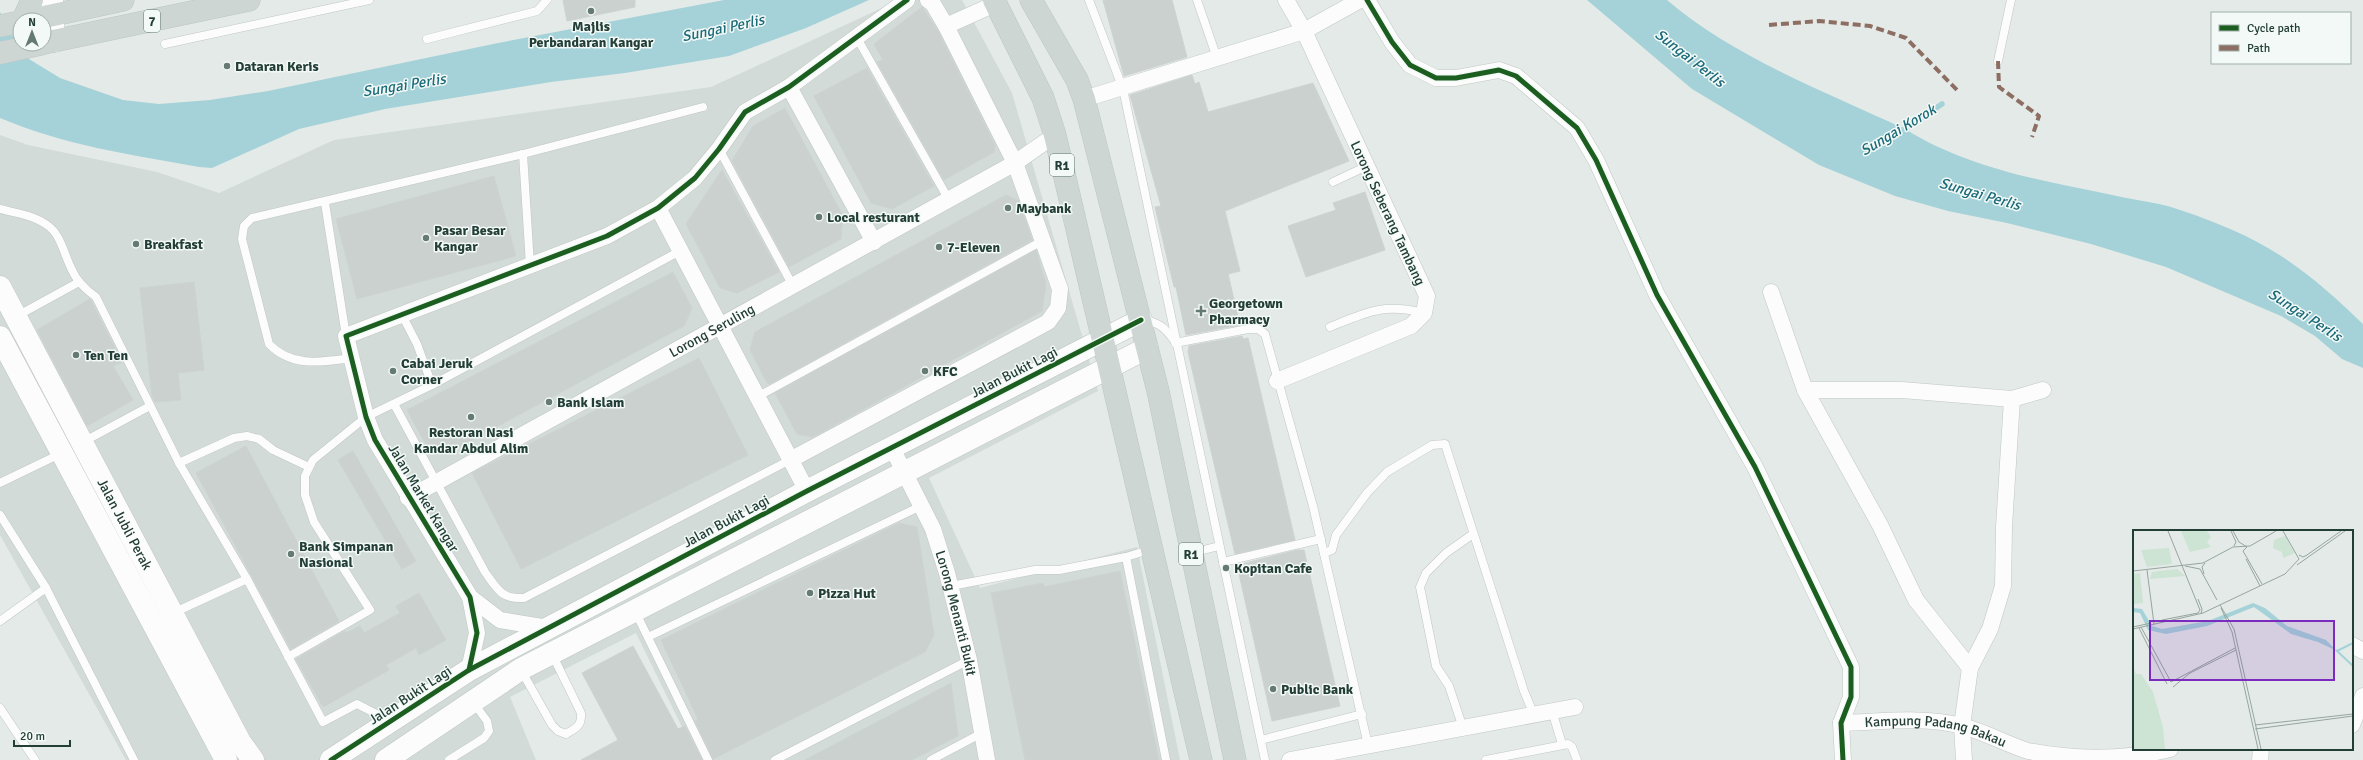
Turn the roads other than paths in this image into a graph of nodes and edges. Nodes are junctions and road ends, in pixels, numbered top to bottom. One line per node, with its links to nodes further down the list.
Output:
1 (32, 0): 17 (main road)
2 (123, 0): 16 (main road)
3 (250, 0): 24 (main road, 7)
4 (369, 0): 25 (lane)
5 (547, 0): 23 (lane)
6 (907, 0): 22 (street)
7 (928, 0): 20 (street)
8 (1031, 0): 32 (main road, R1)
9 (1089, 0): 31 (lane)
10 (1197, 0): 28 (lane)
11 (1286, 0): 21 (street, Lorong Seberang Tambang)
12 (1360, 0): 21 (street)
13 (1367, 0): 121 (street)
14 (2010, 0): 29 (lane)
15 (995, 2): 20 (street); 34 (main road, R1)
16 (52, 8)
17 (27, 12)
18 (12, 24): 19 (main road)
19 (0, 26)
20 (946, 26): 37 (street)
21 (1304, 31): 28 (street); 38 (street, Lorong Seberang Tambang)
22 (857, 38): 30 (street); 40 (lane)
23 (427, 39)
24 (52, 41)
25 (165, 44)
26 (12, 50): 27 (main road, 7)
27 (0, 53)
28 (1217, 58): 31 (street)
29 (1998, 61)
30 (789, 87): 35 (street); 45 (street)
31 (1123, 89): 32 (street); 61 (lane)
32 (1084, 100): 55 (main road, R1)
33 (702, 107): 36 (lane)
34 (1055, 135): 37 (street, Lorong Seruling); 59 (main road, R1)
35 (719, 149): 42 (street); 49 (lane)
36 (523, 154): 41 (lane); 47 (lane)
37 (1016, 163): 40 (street, Lorong Seruling); 44 (street)
38 (1366, 166): 39 (lane); 52 (street, Lorong Seberang Tambang)
39 (1333, 182)
40 (949, 200): 45 (street, Lorong Seruling)
41 (325, 202): 58 (lane); 63 (lane)
42 (658, 208): 46 (street); 47 (street)
43 (0, 209): 48 (lane)
44 (1042, 241): 69 (lane); 77 (street)
45 (874, 242): 49 (street, Lorong Seruling)
46 (680, 251): 56 (street); 66 (lane)
47 (530, 265): 53 (street)
48 (79, 282): 54 (lane); 72 (lane)
49 (793, 286): 56 (street, Lorong Seruling)
50 (0, 288): 54 (street, Jalan Jubli Perak)
51 (1771, 292): 67 (street)
52 (1424, 313): 57 (lane); 65 (street)
53 (402, 315): 58 (street); 66 (lane)
54 (16, 317): 74 (street, Jalan Jubli Perak)
55 (1141, 320): 59 (street, Jalan Bukit Lagi); 61 (lane); 62 (main road, R1)
56 (720, 326): 69 (street); 81 (street, Lorong Seruling)
57 (1330, 327)
58 (346, 336): 63 (street, Jalan Market Kangar)
59 (1103, 339): 64 (main road, R1); 75 (street, Jalan Bukit Lagi)
60 (1, 341): 76 (street, Jalan Jubli Perak)
61 (1175, 343): 65 (lane); 89 (lane)
62 (1147, 348): 64 (street); 91 (main road, R1)
63 (352, 358): 73 (street, Jalan Market Kangar)
64 (1108, 367): 80 (street); 90 (main road, R1)
65 (1277, 380): 88 (lane)
66 (432, 385): 71 (lane)
67 (1805, 390): 70 (street); 109 (street)
68 (2043, 390): 70 (street)
69 (757, 397): 77 (street)
70 (2012, 399): 109 (street)
71 (394, 404): 73 (lane); 81 (lane)
72 (150, 406): 74 (lane); 78 (lane)
73 (366, 417): 79 (lane); 84 (street, Jalan Market Kangar)
74 (82, 442): 100 (street, Jalan Jubli Perak)
75 (892, 448): 80 (street, Lorong Menanti Bukit); 83 (street, Jalan Bukit Lagi)
76 (62, 453): 82 (lane); 135 (street, Jalan Jubli Perak)
77 (790, 460): 81 (lane); 83 (street)
78 (179, 463): 79 (lane); 95 (lane)
79 (309, 467): 107 (lane)
80 (903, 472): 85 (street, Lorong Menanti Bukit); 99 (street)
81 (437, 482): 84 (street, Lorong Seruling)
82 (0, 483)
83 (807, 491): 102 (street, Jalan Bukit Lagi)
84 (408, 498): 98 (street, Jalan Market Kangar)
85 (921, 506): 96 (street, Lorong Menanti Bukit); 103 (lane)
86 (0, 515): 97 (lane)
87 (1473, 534): 92 (lane); 118 (lane); 123 (lane)
88 (1321, 539): 92 (lane); 94 (lane)
89 (1219, 546): 91 (lane); 94 (lane)
90 (1152, 548): 93 (lane); 144 (main road, R1)
91 (1191, 553): 145 (main road, R1)
92 (1324, 553): 117 (lane)
93 (1126, 557): 96 (lane); 143 (lane)
94 (1223, 562): 127 (lane)
95 (247, 579): 100 (lane); 107 (lane)
96 (950, 586): 108 (street, Lorong Menanti Bukit)
97 (46, 588): 101 (lane); 134 (lane)
98 (470, 597): 102 (street); 111 (street, Jalan Market Kangar)
99 (635, 611): 103 (lane); 106 (street)
100 (172, 614): 136 (street, Jalan Jubli Perak)
101 (0, 621)
102 (548, 628): 111 (street, Jalan Bukit Lagi)
103 (648, 638): 139 (lane)
104 (2353, 646): 105 (street)
105 (2363, 651)
106 (551, 654): 110 (street); 110 (lane)
107 (288, 656): 119 (lane)
108 (969, 660): 126 (street, Lorong Menanti Bukit); 140 (lane)
109 (1970, 668): 122 (street)
110 (521, 669): 113 (street)
111 (469, 670): 119 (street, Jalan Bukit Lagi)
112 (2363, 696): 120 (street)
113 (473, 702): 132 (street); 138 (lane)
114 (1575, 707): 116 (street)
115 (0, 708): 133 (lane)
116 (1552, 711): 118 (street); 128 (lane)
117 (1362, 714): 127 (lane); 129 (lane)
118 (1534, 715): 123 (street)
119 (391, 721): 137 (street, Jalan Bukit Lagi)
120 (2353, 722)
121 (1841, 723): 122 (street, Kampung Padang Bakau); 150 (street)
122 (1962, 726): 130 (street, Kampung Padang Bakau); 151 (street)
123 (1463, 728): 129 (street)
124 (2353, 731): 125 (street)
125 (2363, 732)
126 (982, 733): 141 (lane); 142 (street, Lorong Menanti Bukit)
127 (1261, 740): 146 (lane)
128 (1562, 744): 148 (lane); 149 (lane)
129 (1368, 745): 147 (street)
130 (2166, 750)
131 (2261, 750): 152 (street)
132 (397, 757)
133 (35, 760)
134 (134, 760)
135 (226, 760)
136 (253, 760)
137 (332, 760)
138 (449, 760)
139 (708, 760)
140 (775, 760)
141 (931, 760)
142 (986, 760)
143 (1166, 760)
144 (1201, 760)
145 (1235, 760)
146 (1265, 760)
147 (1290, 760)
148 (1486, 760)
149 (1577, 760)
150 (1843, 760)
151 (1964, 760)
152 (2260, 760)

